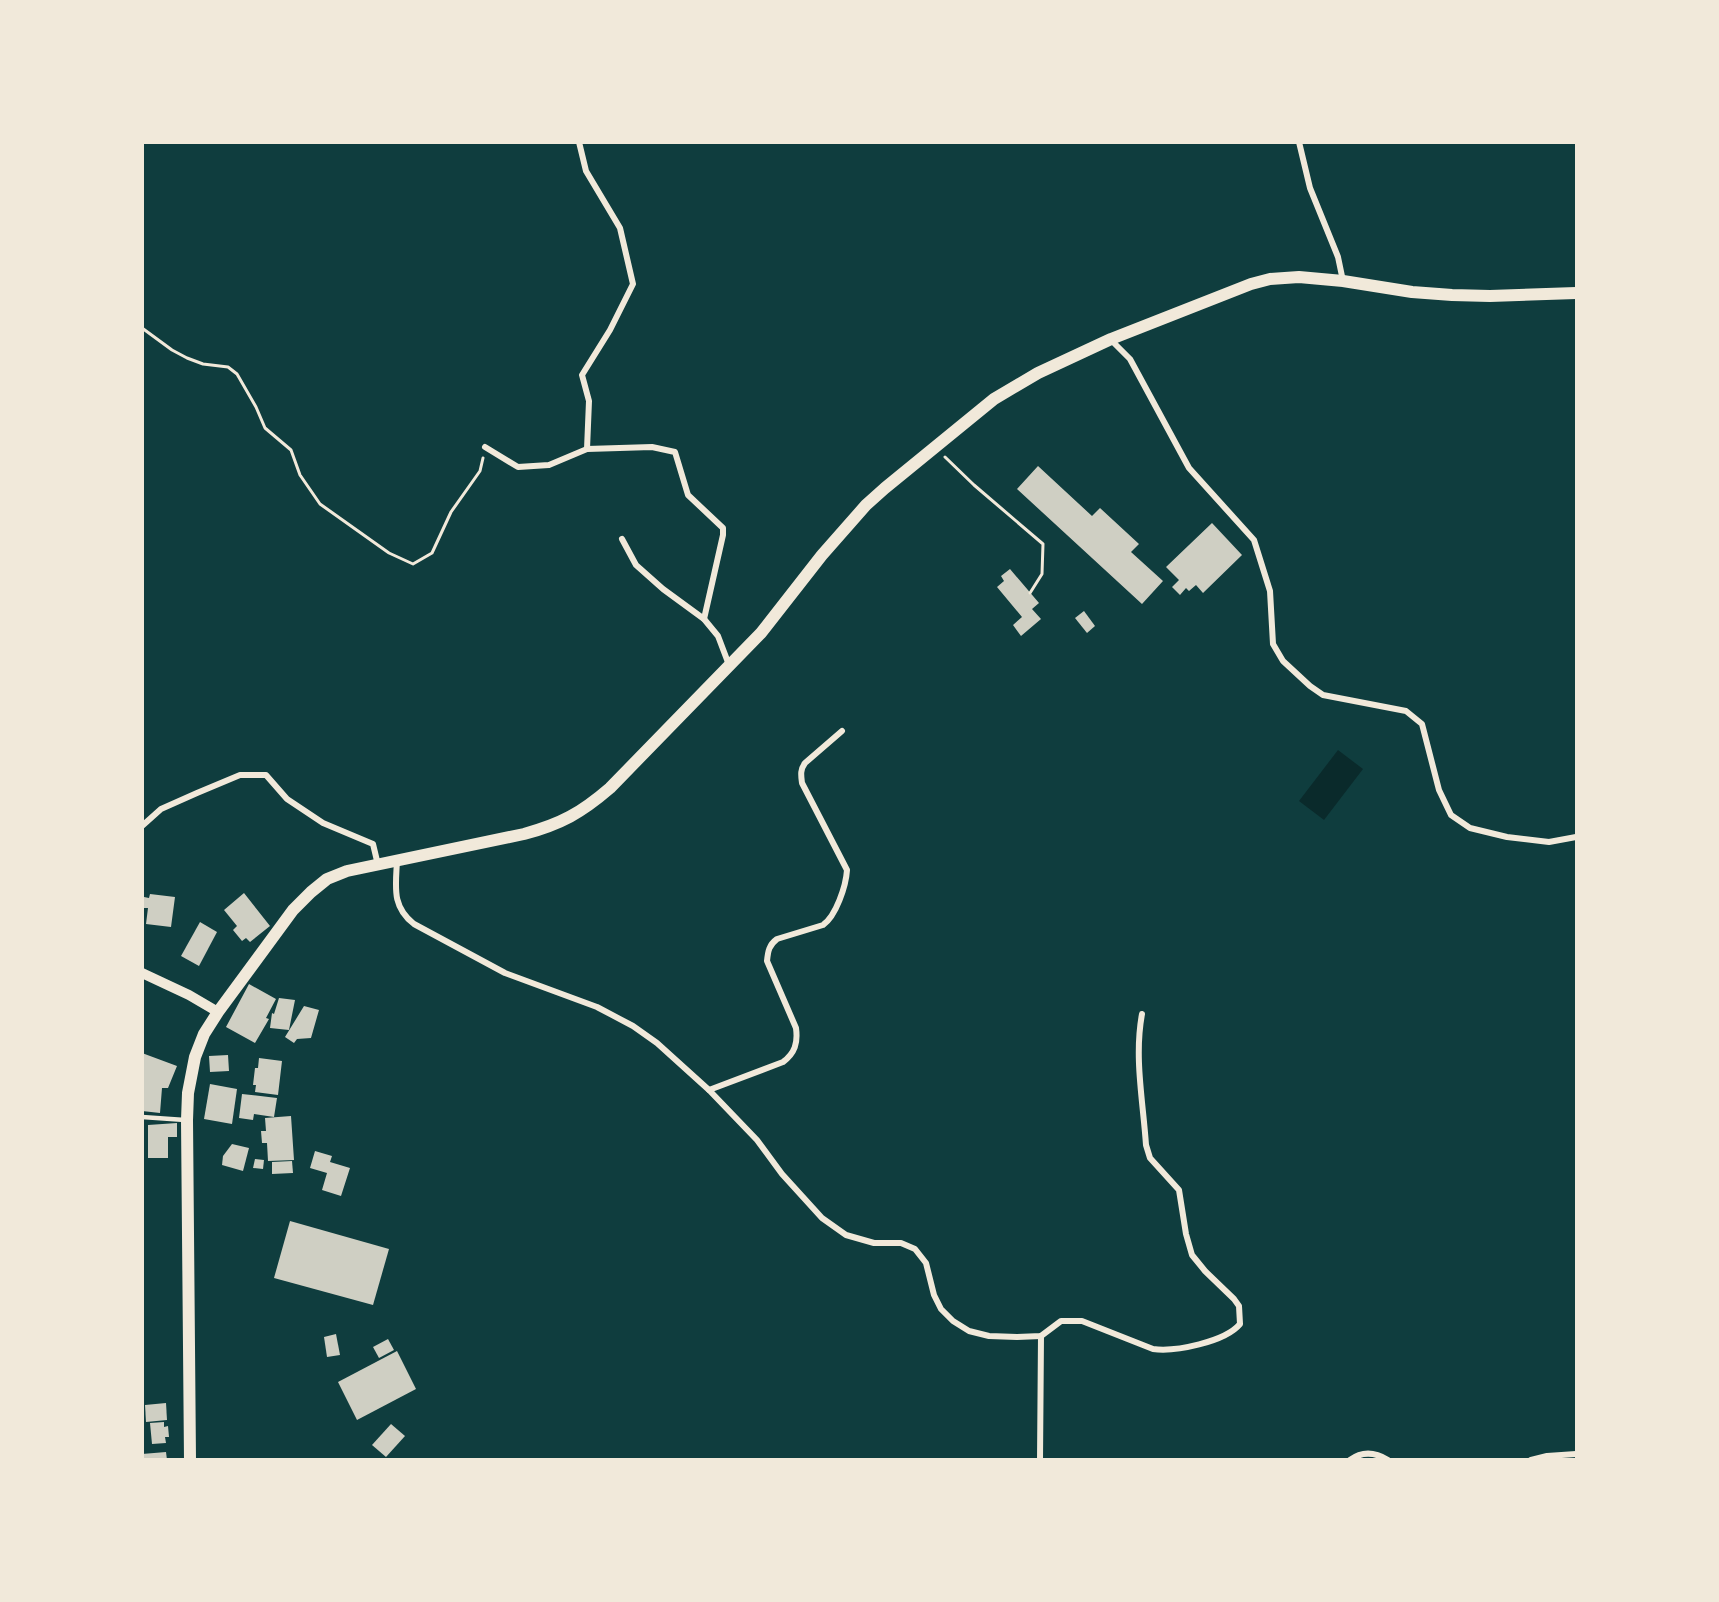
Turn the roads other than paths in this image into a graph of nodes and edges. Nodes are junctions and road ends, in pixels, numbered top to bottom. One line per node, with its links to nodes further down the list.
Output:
1 (579, 142): 7 (street)
2 (1299, 142): 3 (street)
3 (1343, 281): 4 (main road); 5 (main road)
4 (1576, 293)
5 (1111, 339): 10 (main road); 13 (street)
6 (486, 447): 7 (street)
7 (587, 448): 9 (street)
8 (622, 539): 9 (street)
9 (704, 619): 10 (street)
10 (729, 666): 14 (main road)
11 (842, 731): 19 (street)
12 (142, 826): 15 (street)
13 (1576, 837)
14 (397, 860): 15 (main road); 19 (street)
15 (378, 865): 17 (main road)
16 (142, 973): 17 (street)
17 (218, 1012): 21 (main road)
18 (1142, 1014): 22 (street)
19 (708, 1090): 22 (street)
20 (142, 1117): 21 (lane)
21 (187, 1120): 24 (main road)
22 (1041, 1336): 25 (street)
23 (1576, 1454): 28 (street)
24 (190, 1460)
25 (1040, 1460)
26 (1350, 1460): 27 (street)
27 (1388, 1460)
28 (1531, 1460)

